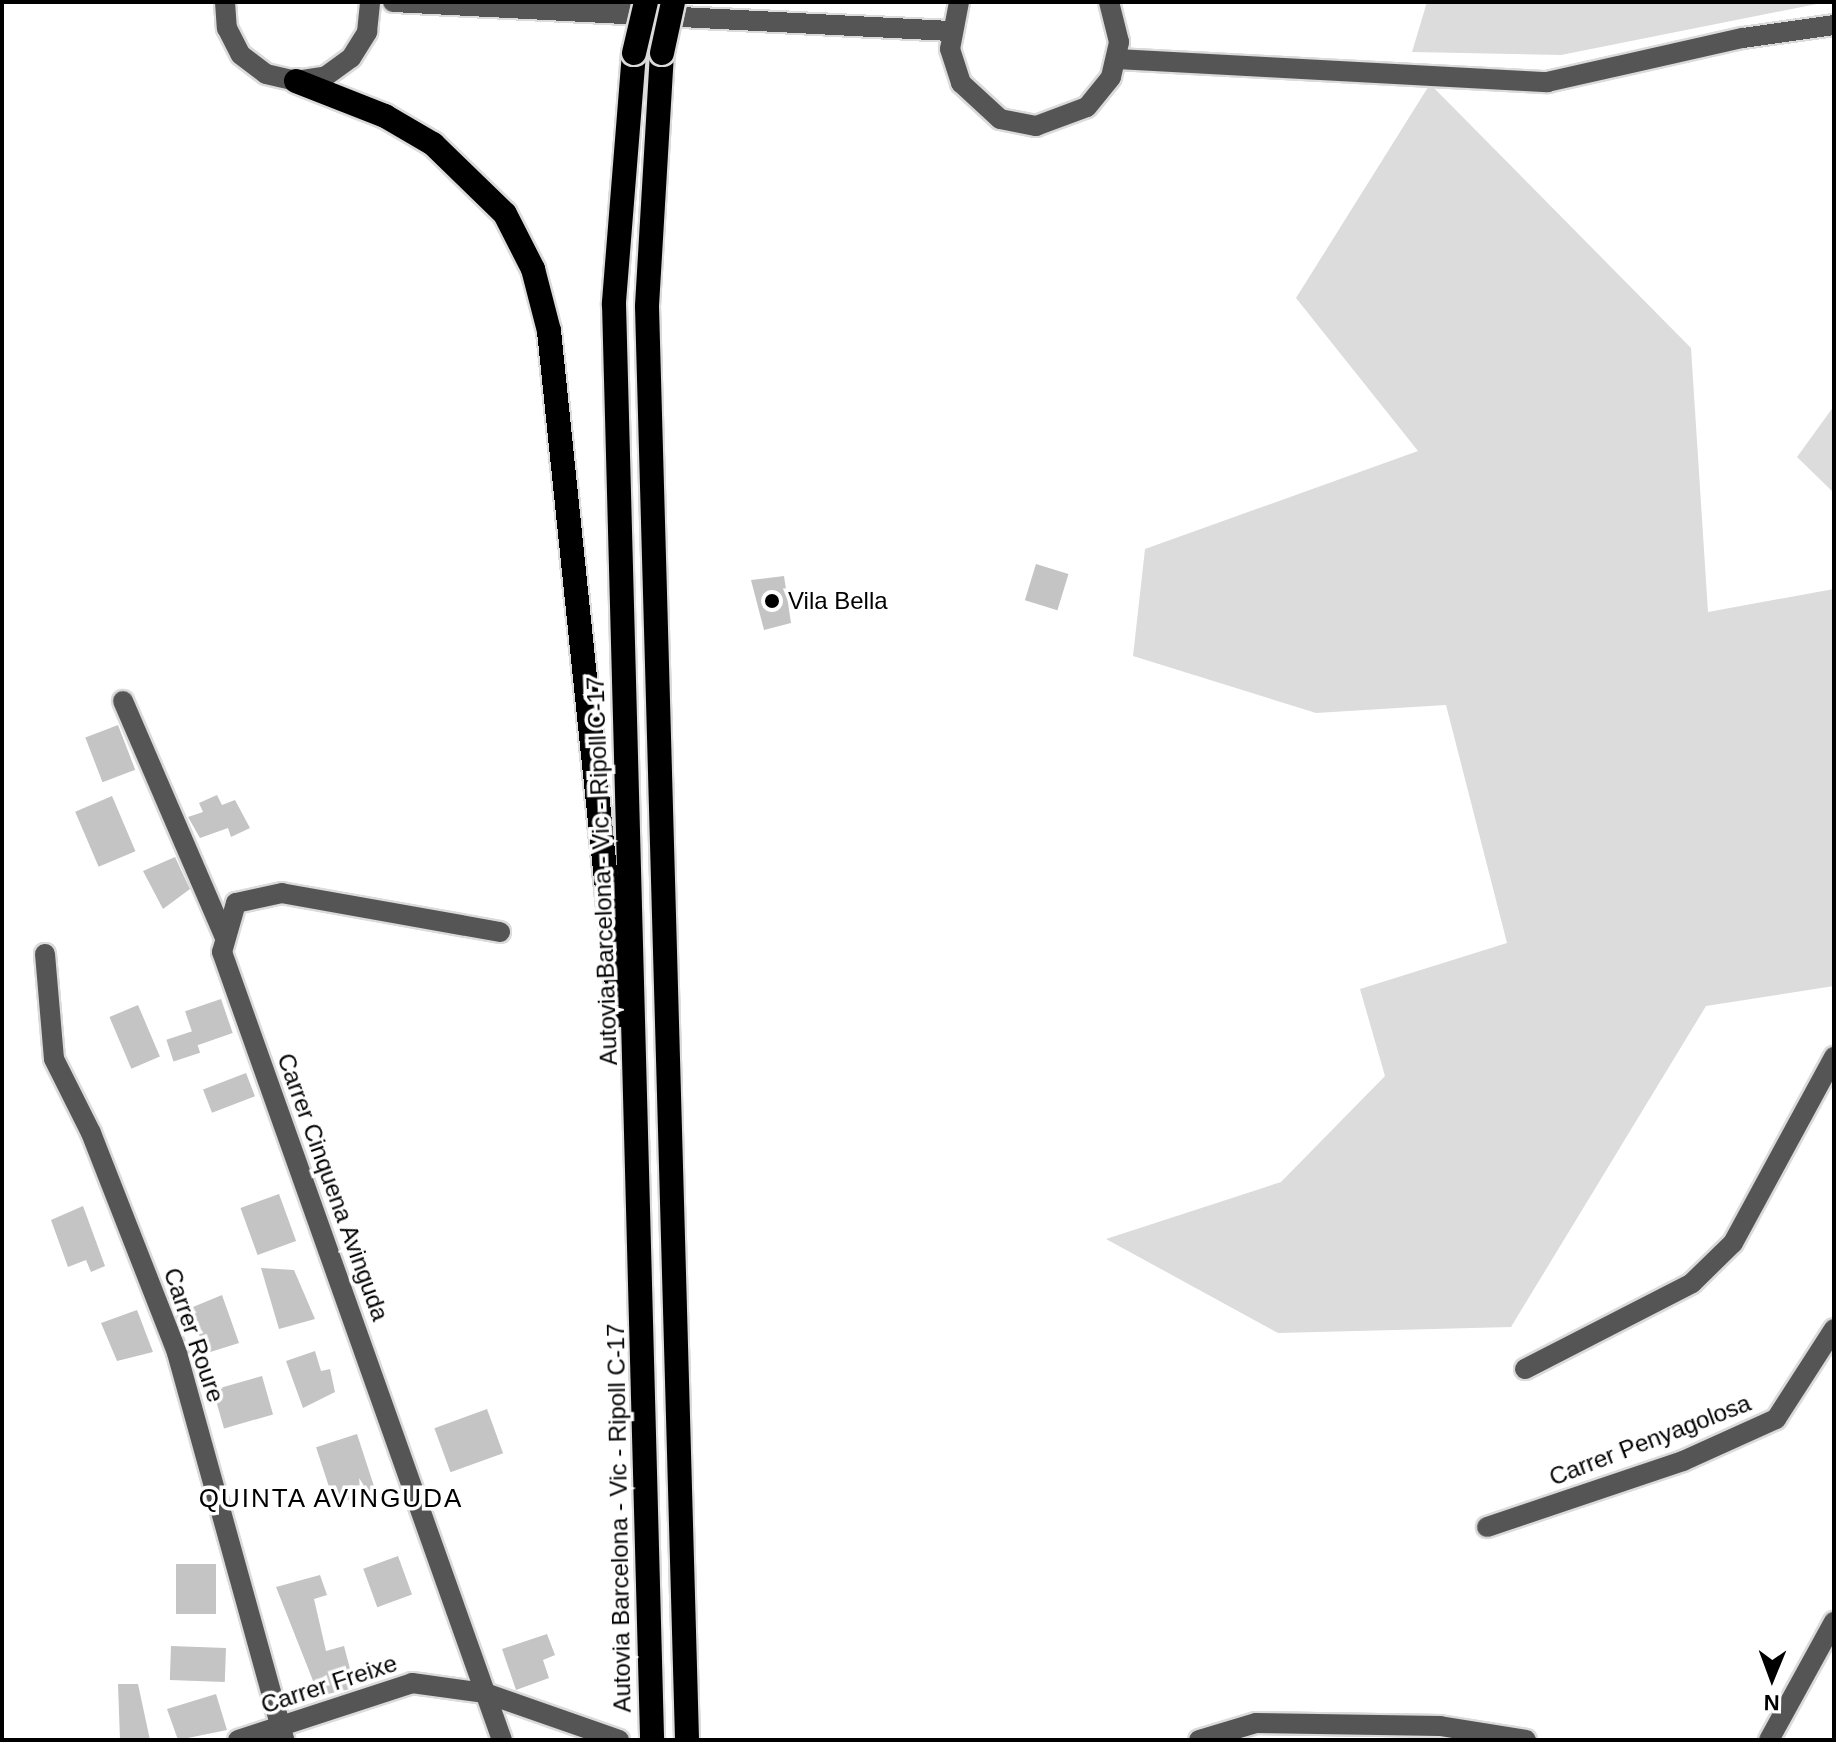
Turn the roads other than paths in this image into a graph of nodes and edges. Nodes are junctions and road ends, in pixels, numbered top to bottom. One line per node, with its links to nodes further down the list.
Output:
1 (225, 2): 11 (street)
2 (370, 2): 11 (street)
3 (393, 2): 9 (street)
4 (646, 2): 17 (highway, Autovia Barcelona - Vic - Ripoll C-17, bridge)
5 (673, 2): 28 (highway, bridge)
6 (959, 2): 9 (street)
7 (1109, 2): 10 (street)
8 (1834, 25): 10 (street)
9 (950, 31): 10 (street)
10 (1117, 59)
11 (296, 81): 17 (highway)
12 (123, 701): 14 (street, Carrer Cinquena Avinguda)
13 (500, 932): 14 (street)
14 (225, 938): 22 (street, Carrer Cinquena Avinguda)
15 (45, 954): 23 (street, Carrer Roure)
16 (1834, 1057): 19 (street)
17 (639, 1172): 27 (highway, Autovia Barcelona - Vic - Ripoll C-17)
18 (1834, 1329): 20 (street, Carrer Penyagolosa)
19 (1525, 1369)
20 (1487, 1527)
21 (1834, 1622): 31 (street)
22 (485, 1693): 23 (street, Carrer Freixe); 25 (street, Carrer Cinquena Avinguda); 26 (street, Carrer Freixe)
23 (282, 1734): 24 (street, Carrer Freixe)
24 (238, 1740)
25 (502, 1740)
26 (619, 1740)
27 (652, 1740)
28 (687, 1740)
29 (1199, 1740): 30 (street)
30 (1526, 1740)
31 (1769, 1740)

